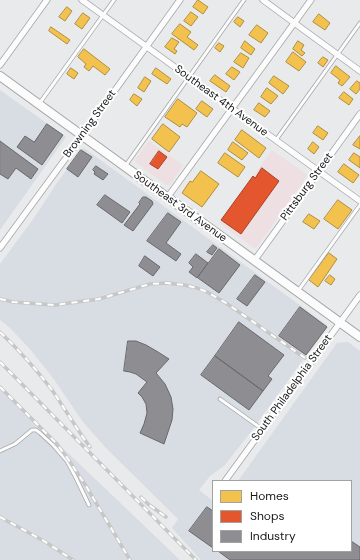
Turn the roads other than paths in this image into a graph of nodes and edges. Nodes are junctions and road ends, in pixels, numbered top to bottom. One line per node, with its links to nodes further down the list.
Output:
1 (48, 0): 13 (street)
2 (82, 0): 8 (street, Southeast 4th Avenue)
3 (114, 0): 8 (lane)
4 (180, 0): 11 (street, Browning Street)
5 (244, 0): 16 (lane)
6 (263, 0): 9 (street)
7 (311, 0): 9 (street)
8 (103, 16): 11 (street, Southeast 4th Avenue); 17 (lane)
9 (294, 22): 12 (street); 18 (street)
10 (360, 23): 12 (lane)
11 (146, 46): 16 (street, Southeast 4th Avenue); 20 (street, Browning Street)
12 (338, 54): 14 (street); 21 (lane)
13 (0, 65)
14 (360, 71)
15 (0, 76): 17 (main road, Southeast 3rd Avenue)
16 (188, 77): 18 (street, Southeast 4th Avenue); 22 (lane)
17 (38, 104): 20 (main road, Southeast 3rd Avenue)
18 (232, 109): 21 (street, Southeast 4th Avenue); 24 (street)
19 (360, 114): 23 (street, Pittsburg Street)
20 (82, 136): 22 (main road, Southeast 3rd Avenue); 27 (street, Browning Street)
21 (276, 140): 23 (street, Southeast 4th Avenue)
22 (125, 167): 24 (main road, Southeast 3rd Avenue)
23 (318, 171): 25 (street, Southeast 4th Avenue); 28 (street, Pittsburg Street)
24 (167, 198): 28 (main road, Southeast 3rd Avenue)
25 (360, 202)
26 (360, 205): 29 (lane)
27 (0, 248)
28 (254, 261): 29 (main road, Southeast 3rd Avenue)
29 (297, 292): 31 (main road, Southeast 3rd Avenue)
30 (360, 295): 31 (street, South Philadelphia Street)
31 (340, 323): 32 (main road, Southeast 3rd Avenue); 34 (street, South Philadelphia Street)
32 (360, 337)
33 (220, 398): 34 (lane)
34 (262, 429): 36 (street, South Philadelphia Street)
35 (0, 451): 37 (lane)
36 (226, 480)
37 (89, 505)

